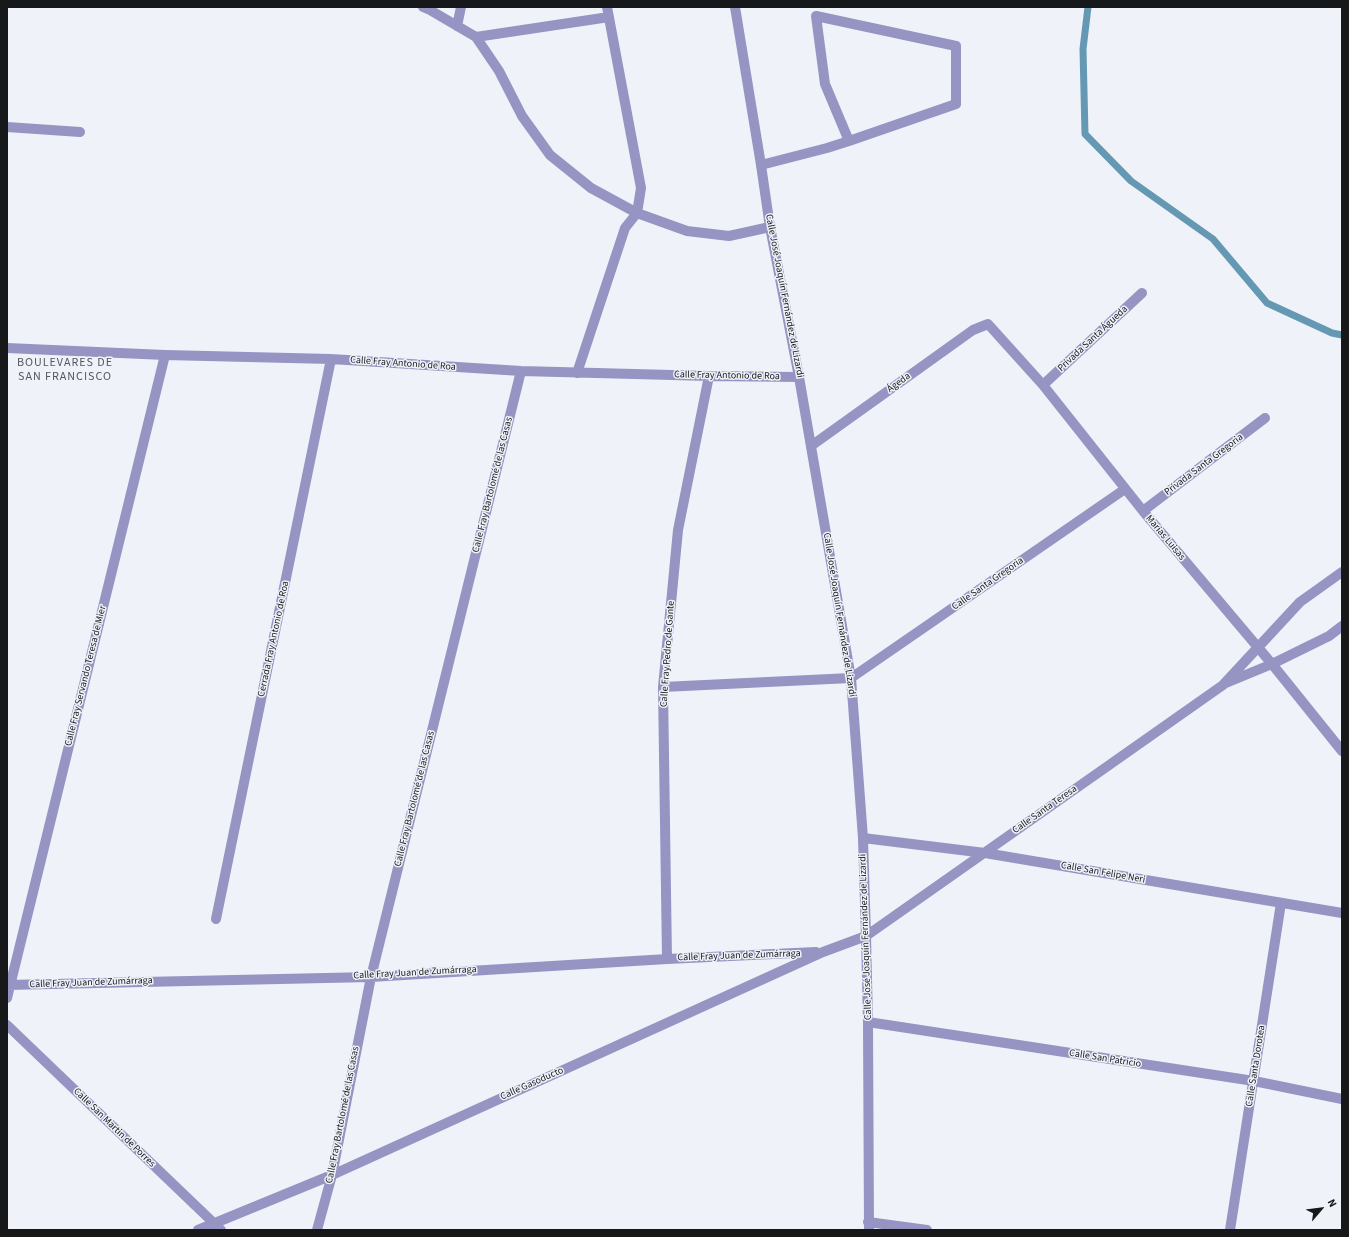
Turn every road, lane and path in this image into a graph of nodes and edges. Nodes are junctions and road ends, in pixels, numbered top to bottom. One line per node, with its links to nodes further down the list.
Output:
1 (424, 7): 5 (street)
2 (462, 7): 5 (street)
3 (735, 7): 10 (street, Calle José Joaquín Fernández de Lizardi)
4 (608, 12): 6 (street); 11 (street)
5 (457, 26): 6 (street)
6 (476, 37): 11 (street)
7 (7, 127): 8 (street)
8 (80, 132)
9 (850, 141): 9 (street); 10 (street)
10 (761, 165): 12 (street, Calle José Joaquín Fernández de Lizardi)
11 (636, 213): 12 (street); 19 (street)
12 (770, 227): 21 (street, Calle José Joaquín Fernández de Lizardi)
13 (1142, 293): 22 (street, Privada Santa Águeda)
14 (988, 324): 22 (street, Marias Luisas); 24 (street, Ágeda)
15 (7, 348): 16 (street, Calle Fray Antonio de Roa)
16 (165, 355): 17 (street, Calle Fray Antonio de Roa); 44 (street, Calle Fray Servando Teresa de Mier)
17 (330, 359): 18 (street, Calle Fray Antonio de Roa); 39 (street, Cerrada Fray Antonio de Roa)
18 (521, 371): 19 (street, Calle Fray Antonio de Roa); 43 (street, Calle Fray Bartolomé de las Casas)
19 (577, 373): 20 (street, Calle Fray Antonio de Roa)
20 (709, 376): 21 (street, Calle Fray Antonio de Roa); 33 (street, Calle Fray Pedro de Gante)
21 (799, 376): 24 (street, Calle José Joaquín Fernández de Lizardi)
22 (1043, 385): 25 (street, Marias Luisas)
23 (1265, 418): 26 (street, Privada Santa Gregoria)
24 (811, 446): 31 (street, Calle José Joaquín Fernández de Lizardi)
25 (1125, 489): 26 (street, Marias Luisas); 31 (street, Calle Santa Gregoria)
26 (1142, 511): 29 (street, Marias Luisas)
27 (1342, 572): 29 (street, Calle Santa Teresa)
28 (1342, 626): 30 (street, Calle Santa Teresa)
29 (1258, 647): 30 (street, Marias Luisas); 32 (street, Calle Santa Teresa)
30 (1272, 664): 32 (street, Calle Santa Teresa); 34 (street, Marias Luisas)
31 (851, 678): 33 (street); 35 (street, Calle José Joaquín Fernández de Lizardi)
32 (1222, 685): 36 (street, Calle Santa Teresa)
33 (663, 687): 42 (street, Calle Fray Pedro de Gante)
34 (1342, 751)
35 (863, 838): 36 (street, Calle San Felipe Neri); 40 (street, Calle José Joaquín Fernández de Lizardi)
36 (985, 853): 37 (street, Calle San Felipe Neri); 40 (street, Calle Santa Teresa)
37 (1281, 903): 38 (street, Calle San Felipe Neri); 48 (street, Calle Santa Dorotea)
38 (1342, 913)
39 (216, 919)
40 (866, 936): 41 (street, Calle Gasoducto); 46 (street, Calle José Joaquín Fernández de Lizardi)
41 (823, 952): 42 (street, Calle Fray Juan de Zumárraga); 50 (street, Calle Gasoducto)
42 (667, 959): 43 (street, Calle Fray Juan de Zumárraga)
43 (371, 977): 44 (street, Calle Fray Juan de Zumárraga); 50 (street, Calle Fray Bartolomé de las Casas)
44 (9, 986): 45 (street, Calle Fray Servando Teresa de Mier)
45 (7, 998)
46 (868, 1022): 48 (street, Calle San Patricio); 51 (street, Calle José Joaquín Fernández de Lizardi)
47 (7, 1025): 52 (street, Calle San Martin de Porres)
48 (1254, 1081): 49 (street, Calle San Patricio); 56 (street, Calle Santa Dorotea)
49 (1342, 1098)
50 (332, 1175): 52 (street, Calle Gasoducto); 54 (street, Calle Fray Bartolomé de las Casas)
51 (869, 1226): 55 (street)
52 (217, 1227): 53 (street, Calle Gasoducto)
53 (198, 1230)
54 (318, 1230)
55 (927, 1230)
56 (1230, 1230)

